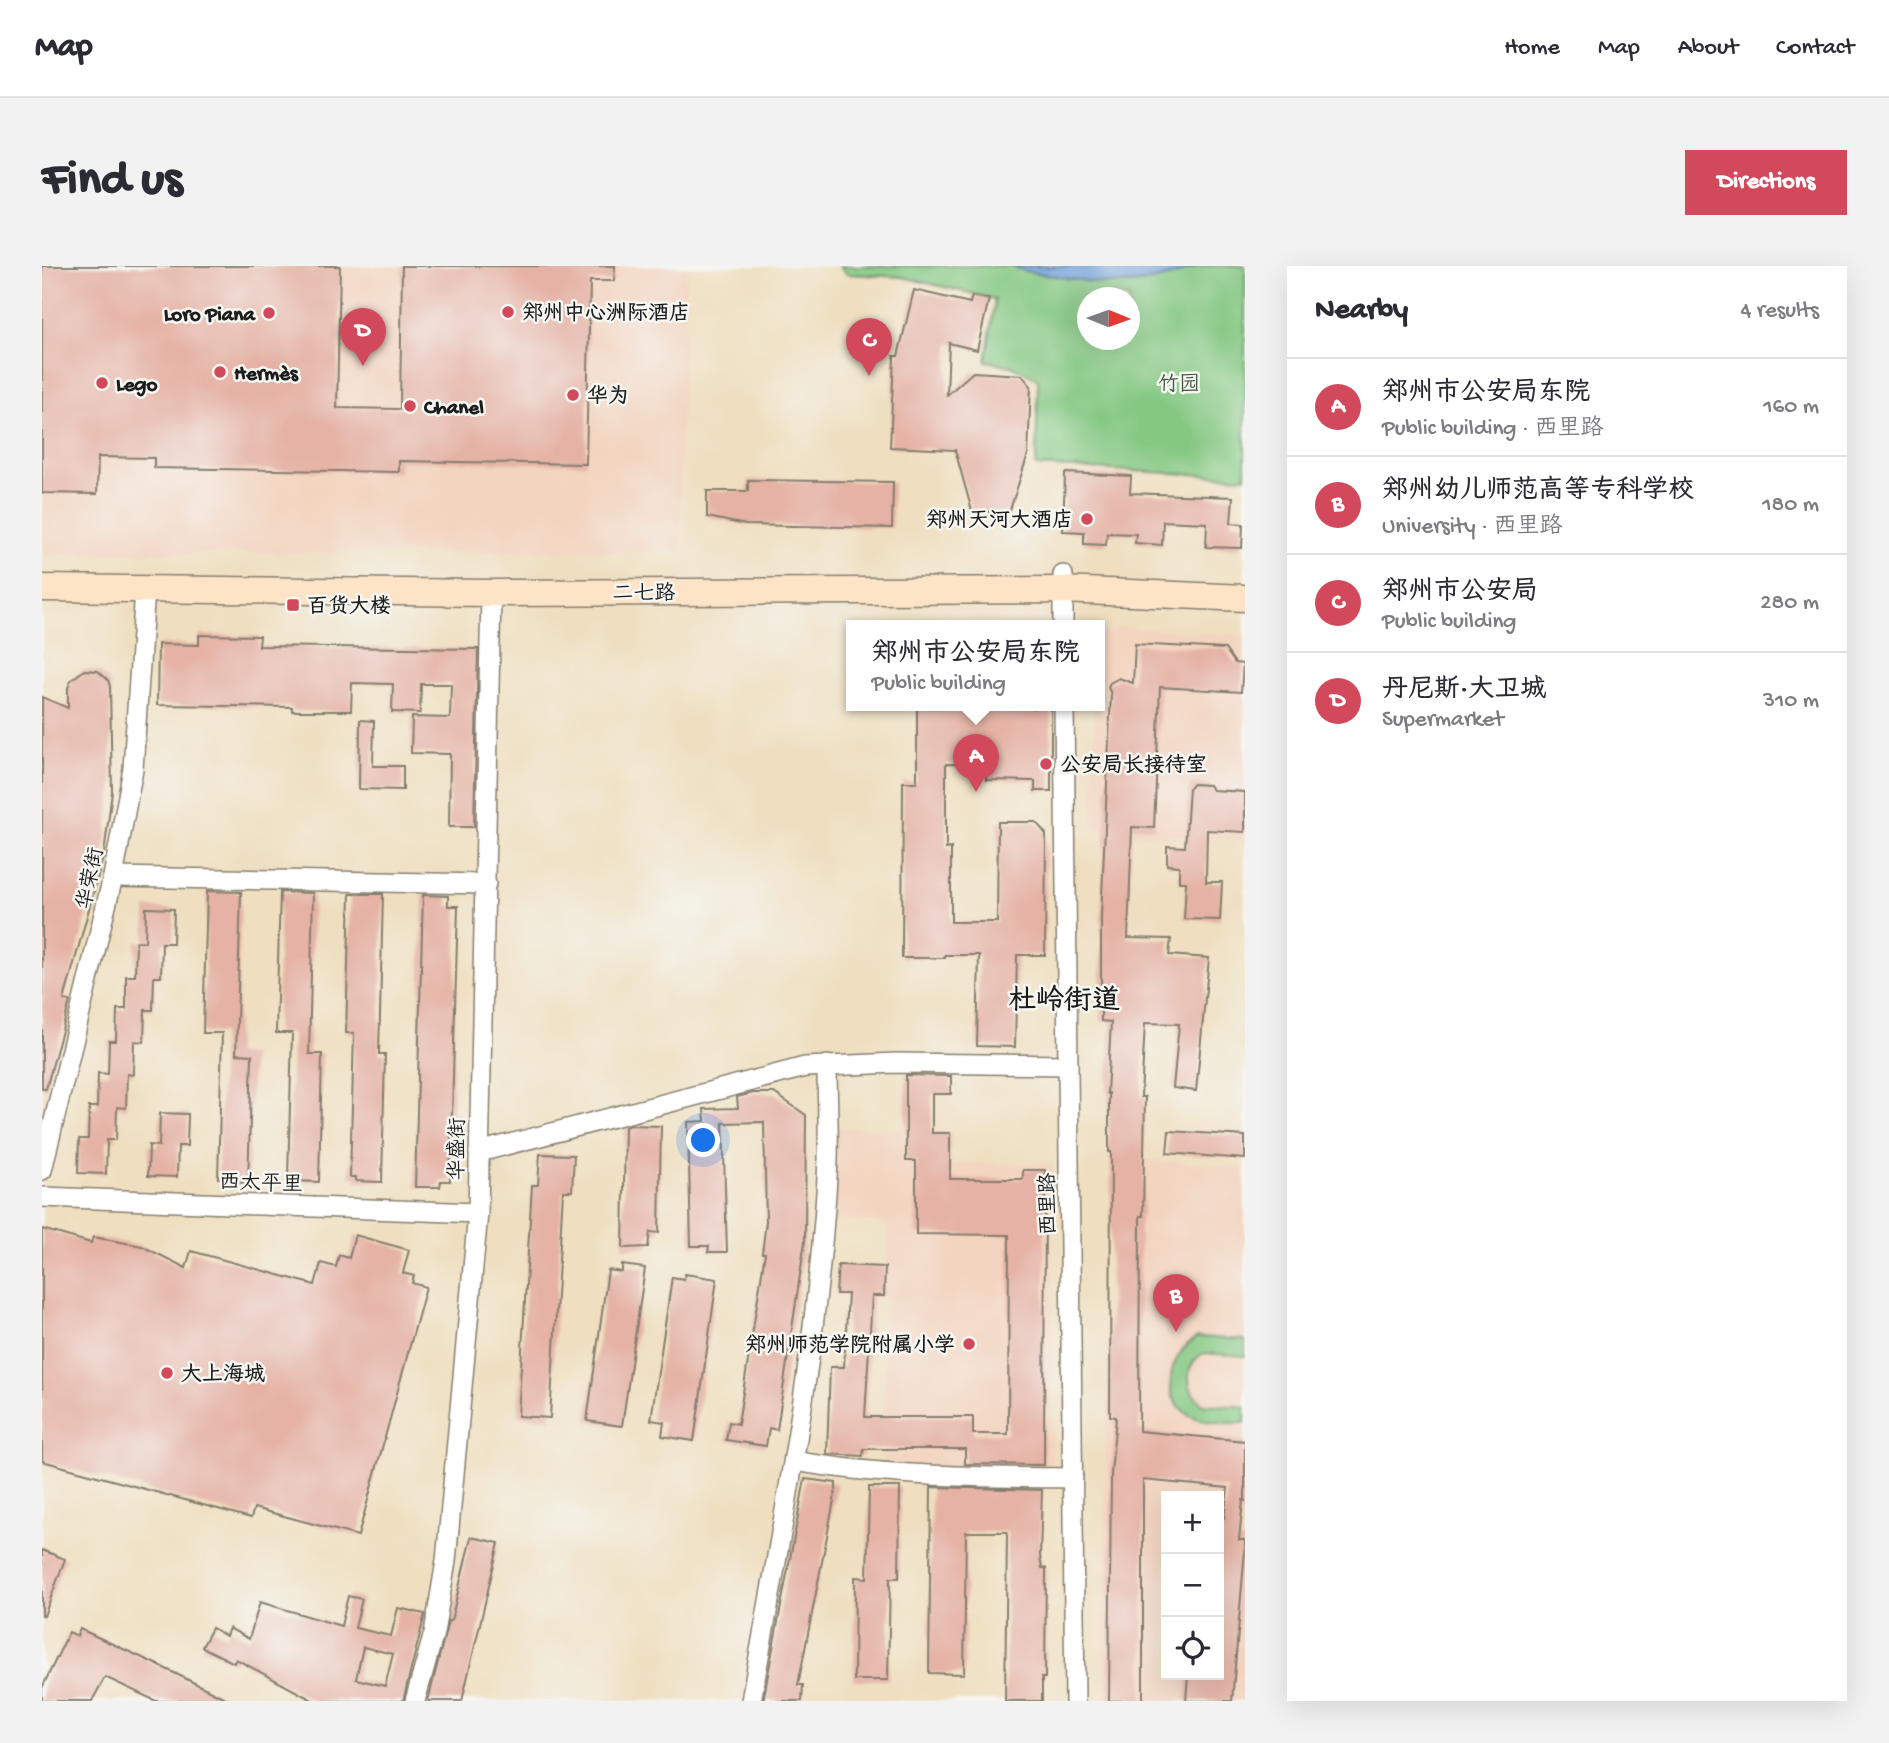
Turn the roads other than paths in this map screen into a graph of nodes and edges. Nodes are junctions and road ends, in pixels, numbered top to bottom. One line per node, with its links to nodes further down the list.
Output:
1 (42, 571): 2 (main road, 二七路)
2 (1063, 582): 3 (main road, 二七路); 6 (main road, 二七路); 7 (main road, 二七路); 8 (street)
3 (1245, 582)
4 (42, 588): 5 (main road, 二七路)
5 (145, 589): 6 (main road, 二七路); 10 (street, 华荣街)
6 (491, 593): 11 (street, 华盛街)
7 (1245, 598)
8 (1063, 620)
9 (1064, 711): 13 (street, 西里路)
10 (113, 877): 11 (street); 15 (street, 华荣街)
11 (486, 884): 14 (street, 华盛街)
12 (827, 1065): 13 (street); 14 (street); 18 (street)
13 (1068, 1065): 19 (street, 西里路)
14 (479, 1152): 17 (street, 华盛街)
15 (42, 1170)
16 (42, 1197): 17 (street, 西太平里)
17 (478, 1213): 20 (street, 华盛街)
18 (794, 1461): 19 (street); 21 (street)
19 (1073, 1478): 22 (street, 西里路)
20 (415, 1701)
21 (751, 1701)
22 (1076, 1701)

